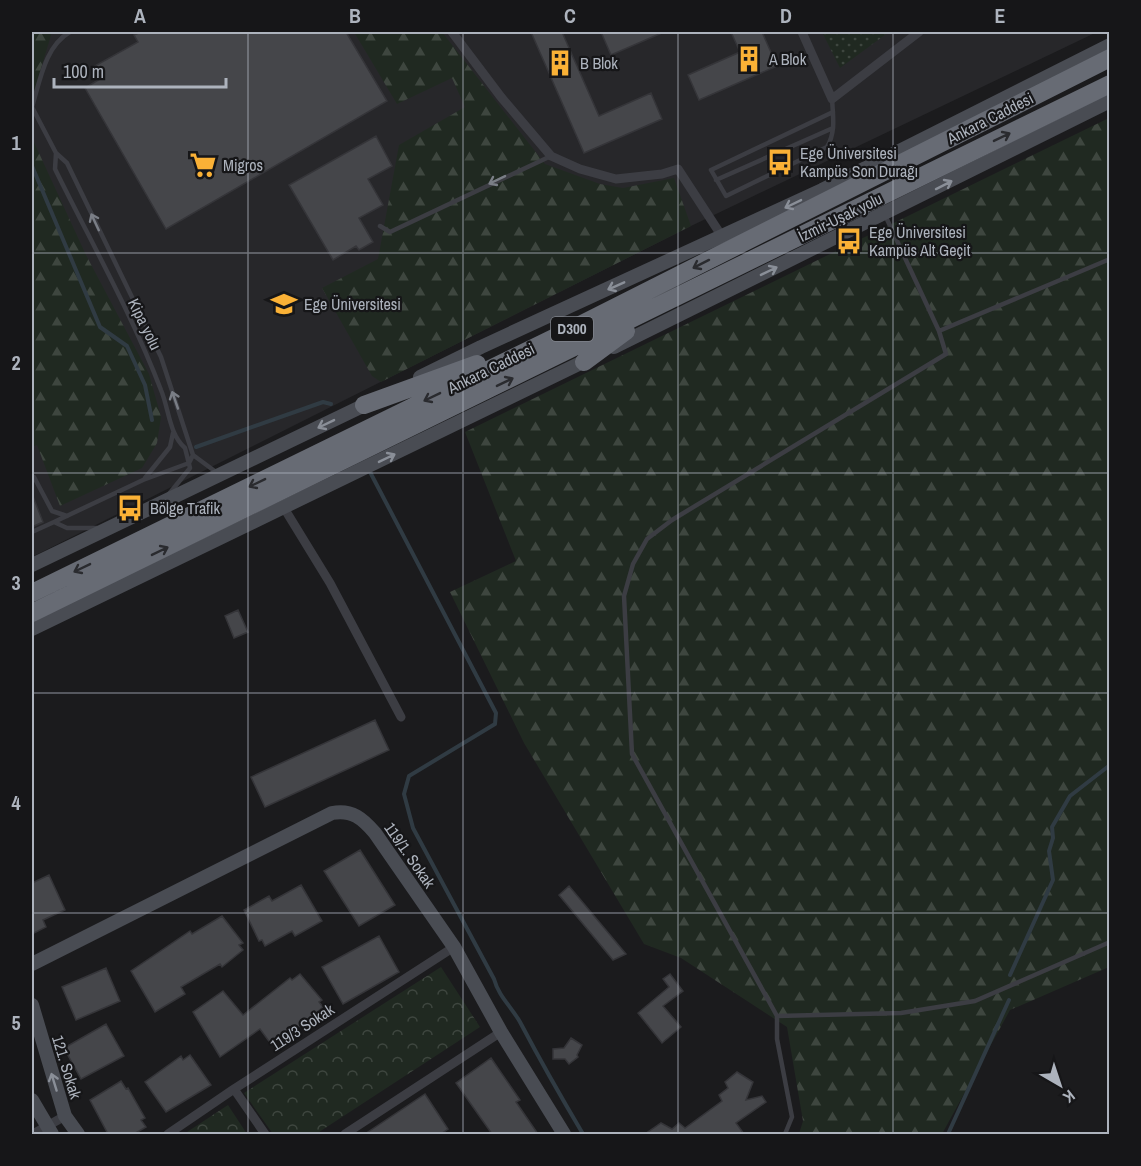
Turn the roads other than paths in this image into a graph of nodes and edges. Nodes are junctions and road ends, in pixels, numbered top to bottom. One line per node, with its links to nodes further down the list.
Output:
1 (70, 32): 13 (lane, Kipa yolu)
2 (453, 32): 14 (street)
3 (802, 32): 8 (street)
4 (919, 32): 8 (street)
5 (1109, 50): 18 (main road, Ankara Caddesi, one-way to 18); 21 (highway, Ankara Caddesi / D300, one-way to 21)
6 (1110, 84): 11 (highway, İzmir-Uşak yolu / D300)
7 (1110, 94): 11 (highway)
8 (832, 99): 10 (lane)
9 (1110, 101): 16 (main road, one-way to 9)
10 (833, 112): 12 (lane); 15 (lane)
11 (1051, 112): 20 (highway, İzmir-Uşak yolu / D300, one-way to 11)
12 (833, 128): 15 (lane); 15 (lane)
13 (56, 153): 25 (lane, Kipa yolu); 26 (lane, Kipa yolu, one-way to 13)
14 (551, 156): 17 (lane, one-way to 17); 18 (street)
15 (716, 180)
16 (885, 215): 22 (lane); 23 (main road, one-way to 16)
17 (380, 226)
18 (723, 238): 24 (main road, Ankara Caddesi, one-way to 24)
19 (1110, 260): 22 (lane)
20 (667, 302): 23 (highway); 39 (highway, Ankara Caddesi / D300, one-way to 20)
21 (572, 329): 24 (highway); 38 (highway, Ankara Caddesi / D300, one-way to 38)
22 (939, 332): 46 (lane)
23 (584, 362): 32 (main road, one-way to 23)
24 (364, 405): 28 (main road, Ankara Caddesi, one-way to 28)
25 (173, 432): 27 (lane, Kipa yolu); 30 (lane)
26 (193, 455): 27 (lane); 28 (lane)
27 (189, 463): 30 (lane); 31 (lane)
28 (222, 474): 31 (main road, Ankara Caddesi)
29 (32, 478): 33 (lane)
30 (143, 480): 33 (lane)
31 (162, 503): 35 (main road, Ankara Caddesi)
32 (284, 508): 40 (main road); 41 (street)
33 (67, 516): 34 (lane)
34 (54, 522): 35 (lane); 36 (lane)
35 (108, 529): 37 (main road, Ankara Caddesi)
36 (32, 532)
37 (32, 565)
38 (32, 593)
39 (32, 613)
40 (32, 629)
41 (401, 717)
42 (1110, 942): 46 (lane)
43 (454, 947): 44 (main road, 119/1. Sokak); 47 (main road, 119/1. Sokak); 48 (street, 119/3 Sokak)
44 (32, 964)
45 (32, 1005): 50 (main road, 121. Sokak, one-way to 45)
46 (777, 1016): 58 (lane)
47 (501, 1032): 56 (street); 57 (main road, 119/1. Sokak)
48 (234, 1089): 54 (street, 119/3 Sokak); 55 (street)
49 (32, 1100): 51 (main road)
50 (65, 1116): 51 (street); 53 (main road, 121. Sokak)
51 (50, 1131): 52 (street)
52 (33, 1134)
53 (78, 1134)
54 (168, 1134)
55 (265, 1134)
56 (345, 1134)
57 (564, 1134)
58 (784, 1134)

